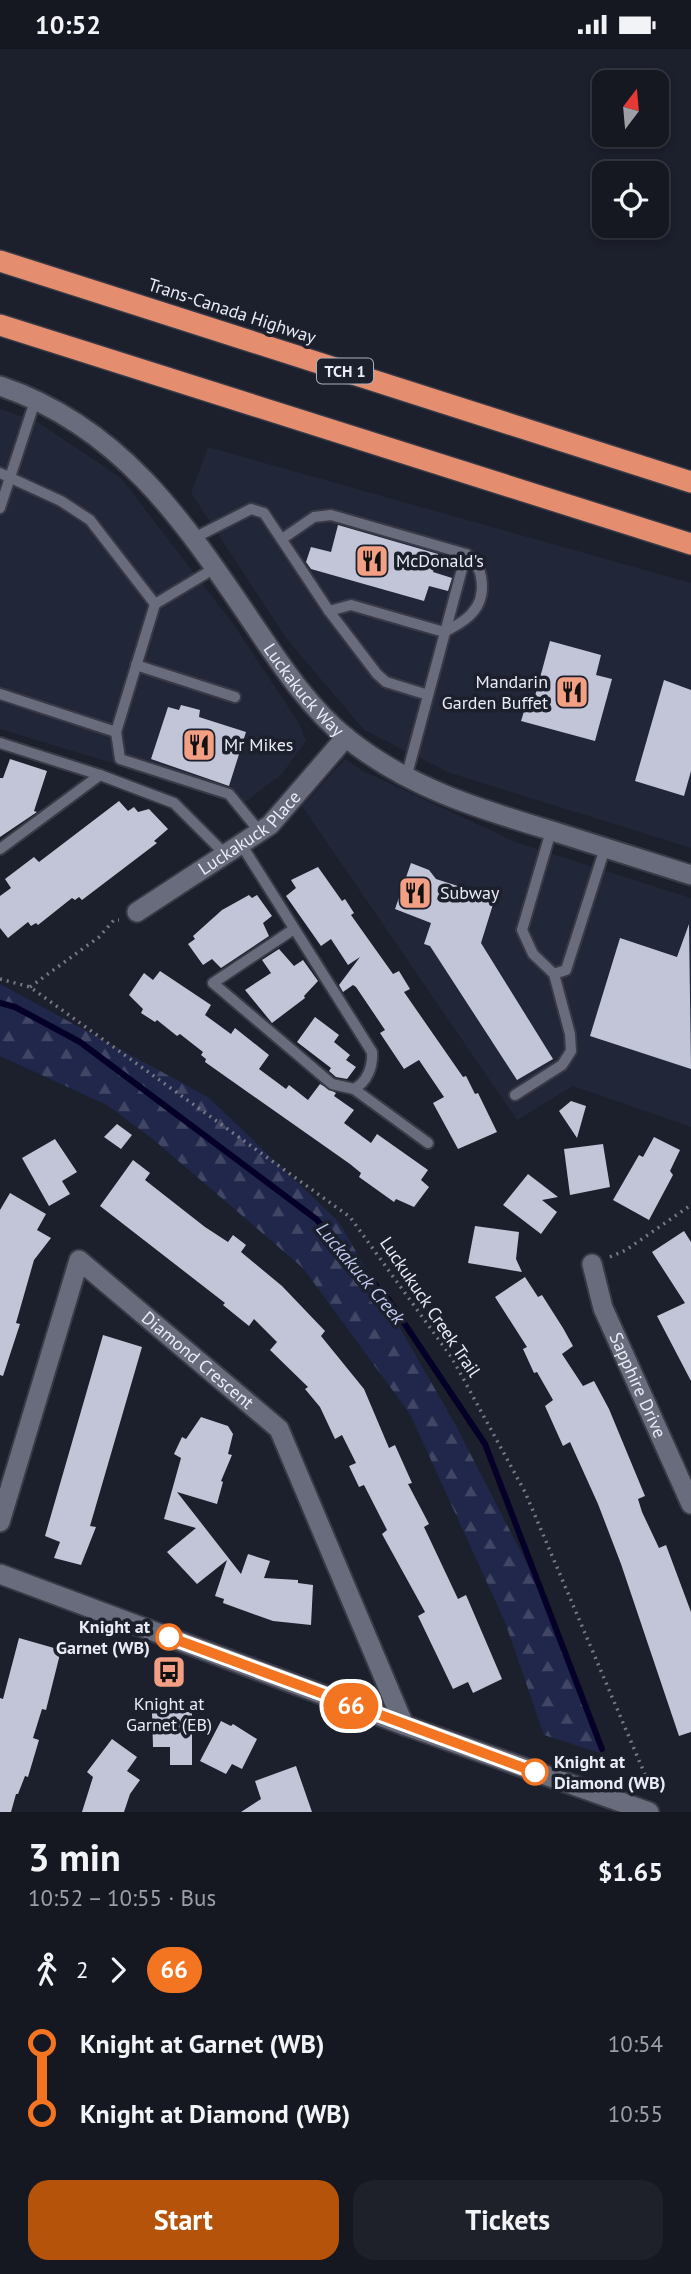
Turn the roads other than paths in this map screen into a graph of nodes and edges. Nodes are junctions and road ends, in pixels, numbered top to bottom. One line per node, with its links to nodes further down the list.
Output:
1 (0, 261): 6 (highway, Trans-Canada Highway / TCH 1)
2 (0, 325): 10 (highway)
3 (0, 386): 4 (street, Luckakuck Way)
4 (35, 401): 5 (lane); 8 (street, Luckakuck Way)
5 (5, 475): 7 (lane); 13 (lane)
6 (691, 482)
7 (0, 508)
8 (194, 538): 9 (lane); 12 (street, Luckakuck Way)
9 (282, 539): 11 (lane); 14 (lane)
10 (691, 544)
11 (466, 554): 15 (lane); 15 (lane)
12 (215, 568): 13 (lane); 21 (street, Luckakuck Way)
13 (155, 604): 16 (lane)
14 (328, 611): 15 (lane); 18 (lane)
15 (444, 632): 18 (lane)
16 (136, 665): 19 (lane); 20 (lane)
17 (0, 694): 20 (lane)
18 (428, 695): 24 (lane)
19 (235, 697)
20 (116, 732): 26 (lane)
21 (346, 737): 24 (street, Luckakuck Way); 26 (street, Luckakuck Place)
22 (0, 743): 23 (lane)
23 (100, 775): 28 (lane); 29 (lane)
24 (406, 778): 25 (street, Luckakuck Way)
25 (551, 831): 27 (street, Luckakuck Way); 33 (lane)
26 (260, 832): 29 (street, Luckakuck Place)
27 (605, 848): 30 (street, Luckakuck Way); 33 (lane)
28 (0, 849)
29 (233, 849): 31 (street, Luckakuck Place); 32 (lane)
30 (691, 875)
31 (137, 912)
32 (295, 929): 34 (lane); 34 (lane)
33 (554, 974): 35 (lane)
34 (354, 1089): 36 (lane)
35 (514, 1095)
36 (428, 1143)
37 (592, 1264): 38 (street, Sapphire Drive)
38 (691, 1504)
39 (0, 1522): 41 (street, Diamond Crescent)
40 (0, 1574): 41 (street)
41 (404, 1725): 42 (street)
42 (651, 1803)

